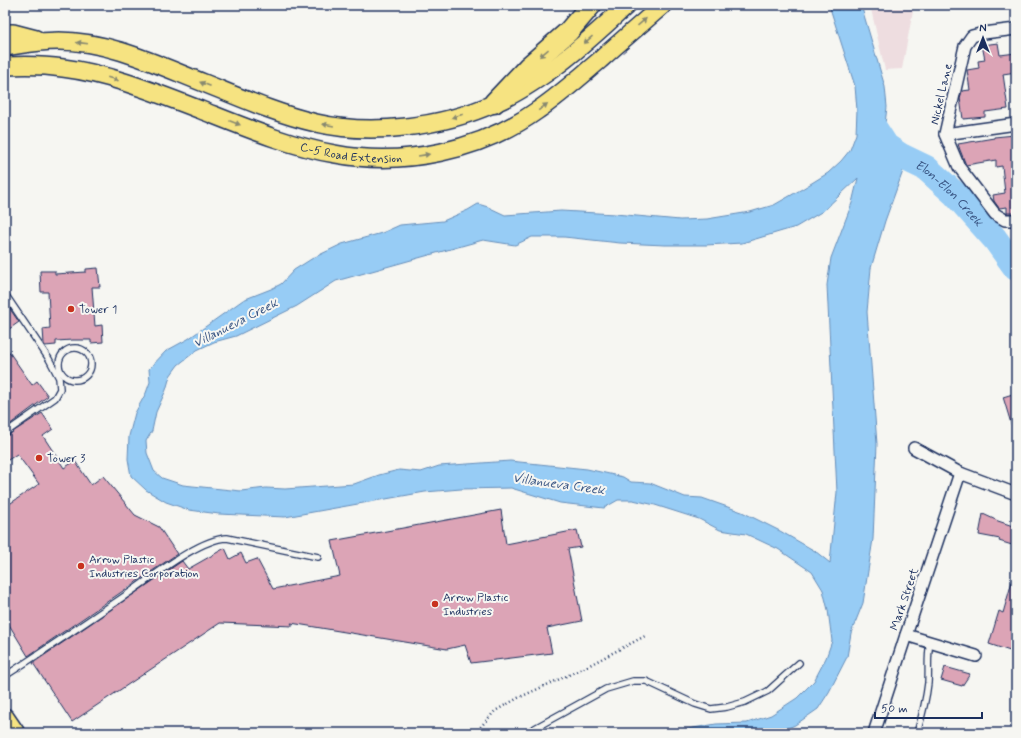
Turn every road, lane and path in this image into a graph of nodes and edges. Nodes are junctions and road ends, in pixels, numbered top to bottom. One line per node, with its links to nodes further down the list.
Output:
1 (590, 5): 9 (highway, one-way to 9)
2 (628, 5): 9 (main road, C-5 Road Extension, one-way to 9)
3 (662, 5): 8 (main road, C-5 Road Extension, one-way to 3)
4 (1016, 29): 11 (street, Nickel Lane)
5 (5, 33): 6 (main road)
6 (46, 42): 7 (main road, C-5 Road Extension); 9 (main road, C-5 Road Extension, one-way to 6)
7 (5, 47)
8 (5, 66)
9 (494, 104)
10 (1016, 124): 11 (street)
11 (944, 134): 12 (street, Nickel Lane)
12 (1016, 220)
13 (5, 294): 15 (lane)
14 (60, 357): 15 (lane); 16 (lane); 16 (lane)
15 (48, 359): 16 (lane)
16 (61, 376): 17 (lane)
17 (5, 433)
18 (914, 448): 19 (street)
19 (960, 473): 20 (street); 23 (street, Mark Street)
20 (1016, 494)
21 (318, 557): 27 (lane)
22 (647, 635): 30 (path)
23 (906, 635): 24 (street); 32 (street, Mark Street)
24 (930, 642): 25 (street); 33 (lane)
25 (976, 656)
26 (799, 663): 31 (lane)
27 (5, 676)
28 (5, 717): 29 (main road)
29 (16, 733)
30 (475, 733)
31 (526, 733)
32 (874, 733)
33 (917, 733)

